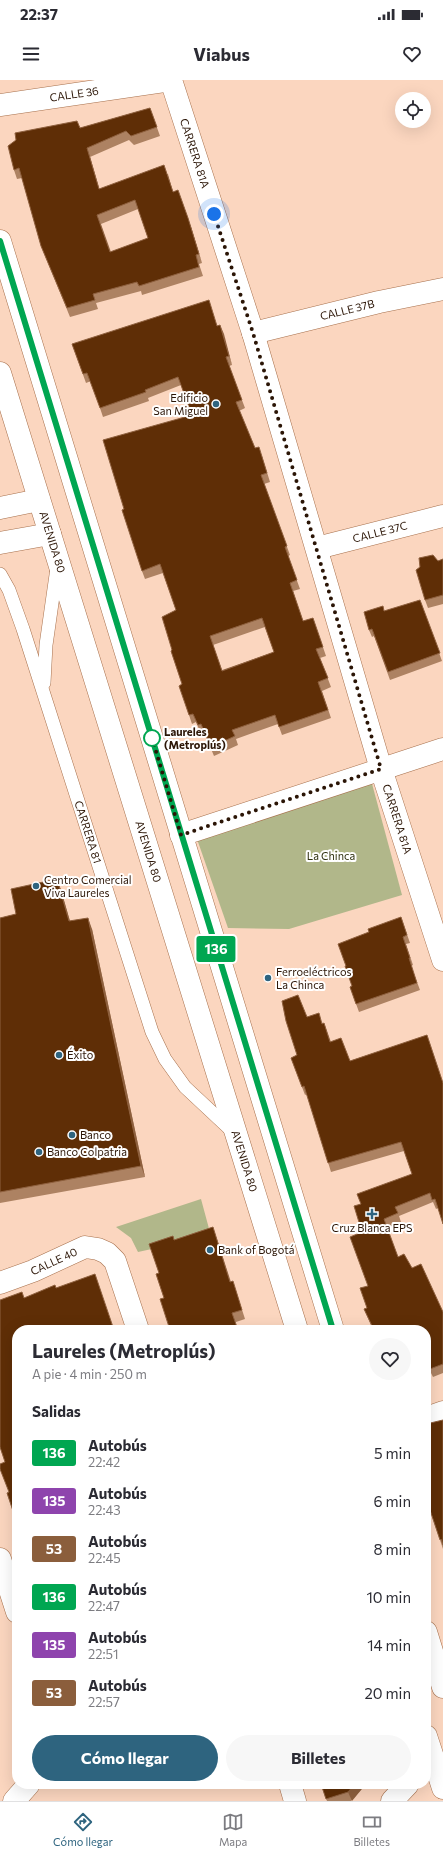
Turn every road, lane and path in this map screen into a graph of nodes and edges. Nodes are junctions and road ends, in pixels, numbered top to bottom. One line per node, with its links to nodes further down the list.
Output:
1 (171, 80): 2 (main road, CALLE 36); 5 (main road, CARRERA 81A)
2 (0, 105)
3 (0, 241): 18 (main road)
4 (443, 289): 5 (main road, CALLE 37B)
5 (253, 333): 12 (main road, CARRERA 81A)
6 (0, 373): 7 (main road, AVENIDA 80)
7 (40, 500): 8 (main road); 10 (main road, AVENIDA 80)
8 (0, 508)
9 (443, 516): 12 (main road, CALLE 37C)
10 (50, 534): 11 (main road); 13 (main road, AVENIDA 80)
11 (0, 543)
12 (317, 548): 17 (main road, CARRERA 81A)
13 (58, 560): 15 (lane); 20 (main road, AVENIDA 80)
14 (0, 574): 15 (lane, CARRERA 81)
15 (43, 691): 20 (lane, CARRERA 81)
16 (443, 749): 17 (main road)
17 (381, 769): 18 (main road); 19 (main road, CARRERA 81A)
18 (181, 835): 24 (main road)
19 (443, 960)
20 (236, 1135): 23 (main road, AVENIDA 80)
21 (0, 1283): 22 (main road, CALLE 40)
22 (136, 1325)
23 (295, 1325)
24 (331, 1325)
25 (443, 1412): 26 (main road)
26 (431, 1416)
27 (0, 1559): 28 (main road)
28 (12, 1596)
29 (431, 1648): 30 (main road)
30 (443, 1687)
31 (431, 1765): 32 (main road)
32 (443, 1788)
33 (25, 1789): 36 (main road)
34 (291, 1789): 37 (main road)
35 (403, 1789): 38 (main road)
36 (14, 1801)
37 (295, 1801)
38 (392, 1801)

